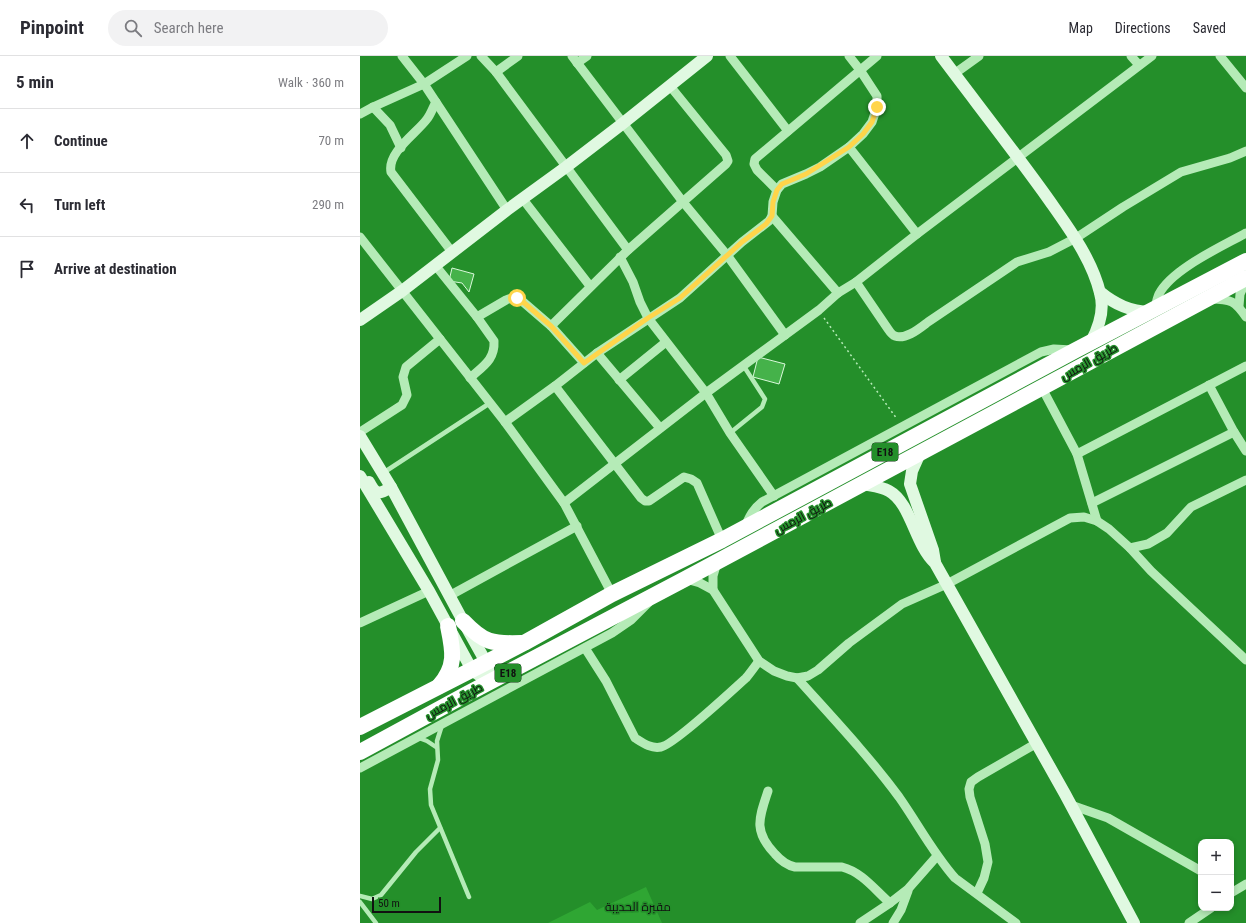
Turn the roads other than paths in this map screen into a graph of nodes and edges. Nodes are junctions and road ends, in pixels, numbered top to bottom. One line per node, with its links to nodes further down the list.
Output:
1 (402, 56): 20 (street)
2 (467, 56): 20 (street)
3 (481, 56): 18 (street)
4 (518, 56): 18 (street)
5 (587, 56): 15 (street)
6 (730, 56): 27 (street)
7 (849, 56): 17 (street)
8 (877, 56): 17 (street)
9 (941, 56): 19 (main road)
10 (979, 56): 19 (street)
11 (1131, 56): 16 (street)
12 (1152, 56): 16 (street)
13 (1220, 56): 22 (street)
14 (700, 58): 21 (main road)
15 (574, 60): 26 (street)
16 (1139, 65): 31 (street)
17 (860, 70): 27 (street); 28 (street)
18 (496, 72): 32 (street)
19 (954, 74): 31 (main road)
20 (424, 84): 23 (street); 24 (street)
21 (670, 86): 26 (main road); 35 (street)
22 (1246, 88)
23 (436, 102): 29 (street); 36 (street)
24 (373, 107): 25 (street); 29 (street)
25 (360, 114)
26 (622, 124): 32 (main road); 35 (street)
27 (788, 131): 33 (street)
28 (849, 147): 33 (street); 38 (street)
29 (400, 148): 43 (street)
30 (1246, 151): 41 (street)
31 (1019, 157): 38 (street); 41 (main road)
32 (566, 167): 34 (main road); 42 (street)
33 (777, 190): 37 (street)
34 (522, 198): 36 (main road); 50 (street)
35 (683, 202): 42 (street); 44 (street)
36 (506, 210): 43 (main road)
37 (772, 216): 44 (street); 53 (street)
38 (917, 234): 49 (street)
39 (1246, 234): 56 (street)
40 (360, 236): 51 (street)
41 (1076, 238): 49 (street); 52 (main road)
42 (628, 250): 45 (street)
43 (452, 252): 47 (main road)
44 (727, 255): 59 (street); 62 (street)
45 (620, 257): 50 (street); 59 (street)
46 (1246, 261): 56 (highway, طريق الرمس / E18)
47 (435, 265): 51 (main road); 57 (street)
48 (1246, 279): 54 (highway, طريق الرمس / E18); 55 (street)
49 (856, 282): 53 (street)
50 (590, 286): 61 (street)
51 (402, 291): 60 (main road); 63 (street)
52 (1100, 292): 56 (main road); 65 (main road)
53 (838, 293): 62 (street)
54 (1206, 299): 55 (street); 75 (highway, طريق الرمس / E18)
55 (1239, 306): 58 (street)
56 (1153, 311): 65 (highway, طريق الرمس / E18)
57 (477, 317): 61 (street); 71 (street)
58 (1246, 317)
59 (648, 318): 64 (street); 67 (street)
60 (360, 320)
61 (551, 326): 68 (street)
62 (785, 335): 69 (street)
63 (440, 339): 71 (street); 80 (street)
64 (666, 342): 72 (street); 76 (street)
65 (1091, 342): 66 (highway, طريق الرمس / E18)
66 (1076, 350): 94 (street); 99 (highway, طريق الرمس / E18)
67 (597, 353): 68 (street); 72 (street)
68 (584, 363): 74 (street)
69 (743, 365): 76 (street); 82 (lane)
70 (1246, 366): 73 (street)
71 (470, 378): 77 (street)
72 (619, 380): 79 (street)
73 (1209, 385): 81 (street); 86 (street)
74 (555, 386): 78 (street); 87 (street)
75 (1042, 388): 85 (highway, طريق الرمس / E18); 86 (street)
76 (706, 393): 79 (street); 82 (street)
77 (490, 403): 78 (street); 89 (lane)
78 (505, 422): 95 (street)
79 (660, 428): 87 (street)
80 (360, 432)
81 (1234, 432): 84 (street); 96 (street)
82 (730, 433): 94 (street)
83 (360, 436): 89 (main road)
84 (1246, 450)
85 (920, 453): 92 (highway, طريق الرمس / E18); 103 (main road)
86 (1077, 454): 96 (street)
87 (614, 464): 95 (street); 100 (street)
88 (360, 467): 93 (main road)
89 (383, 473): 93 (main road)
90 (360, 476): 107 (main road)
91 (1246, 480): 101 (street)
92 (862, 484): 102 (highway, طريق الرمس / E18); 103 (main road)
93 (391, 487): 110 (main road)
94 (774, 496): 99 (street)
95 (564, 503): 98 (street)
96 (1092, 503): 97 (street)
97 (1097, 521): 101 (street); 105 (street)
98 (577, 526): 108 (street); 110 (street)
99 (746, 527): 100 (highway, طريق الرمس / E18)
100 (722, 540): 108 (highway, طريق الرمس / E18)
101 (1130, 548): 115 (street)
102 (717, 562): 104 (highway, طريق الرمس / E18); 106 (street)
103 (935, 563): 105 (main road)
104 (685, 579): 106 (street); 109 (highway, طريق الرمس / E18)
105 (947, 584): 119 (street); 124 (main road)
106 (713, 590): 116 (street)
107 (429, 591): 111 (street); 112 (main road)
108 (612, 594): 113 (highway, طريق الرمس / E18)
109 (656, 594): 114 (street); 118 (highway, طريق الرمس / E18)
110 (449, 596): 112 (main road)
111 (360, 623)
112 (456, 624): 113 (highway); 117 (main road); 118 (main road); 120 (highway)
113 (524, 642): 118 (highway, طريق الرمس / E18)
114 (585, 648): 116 (street); 121 (street)
115 (1246, 660)
116 (760, 661): 119 (street)
117 (472, 670): 118 (highway, طريق الرمس / E18); 120 (highway, طريق الرمس / E18)
118 (490, 675): 126 (highway, طريق الرمس / E18)
119 (797, 678): 131 (street)
120 (439, 687): 122 (highway, طريق الرمس / E18)
121 (443, 724): 123 (street); 125 (lane)
122 (360, 727)
123 (417, 738): 125 (lane); 127 (street)
124 (1037, 743): 129 (main road); 136 (street)
125 (436, 747): 130 (lane)
126 (360, 752)
127 (360, 768)
128 (768, 790): 140 (street)
129 (1071, 804): 132 (street); 146 (main road)
130 (440, 828): 137 (lane); 138 (lane)
131 (937, 856): 134 (street); 136 (street)
132 (1198, 869)
133 (1246, 884): 135 (street)
134 (908, 889): 140 (street); 144 (street)
135 (1234, 889)
136 (977, 893): 145 (street)
137 (360, 896)
138 (469, 897)
139 (360, 902): 142 (lane)
140 (890, 904): 143 (street)
141 (1207, 911): 147 (street)
142 (376, 923)
143 (860, 923)
144 (893, 923)
145 (1016, 923)
146 (1134, 923)
147 (1189, 923)

